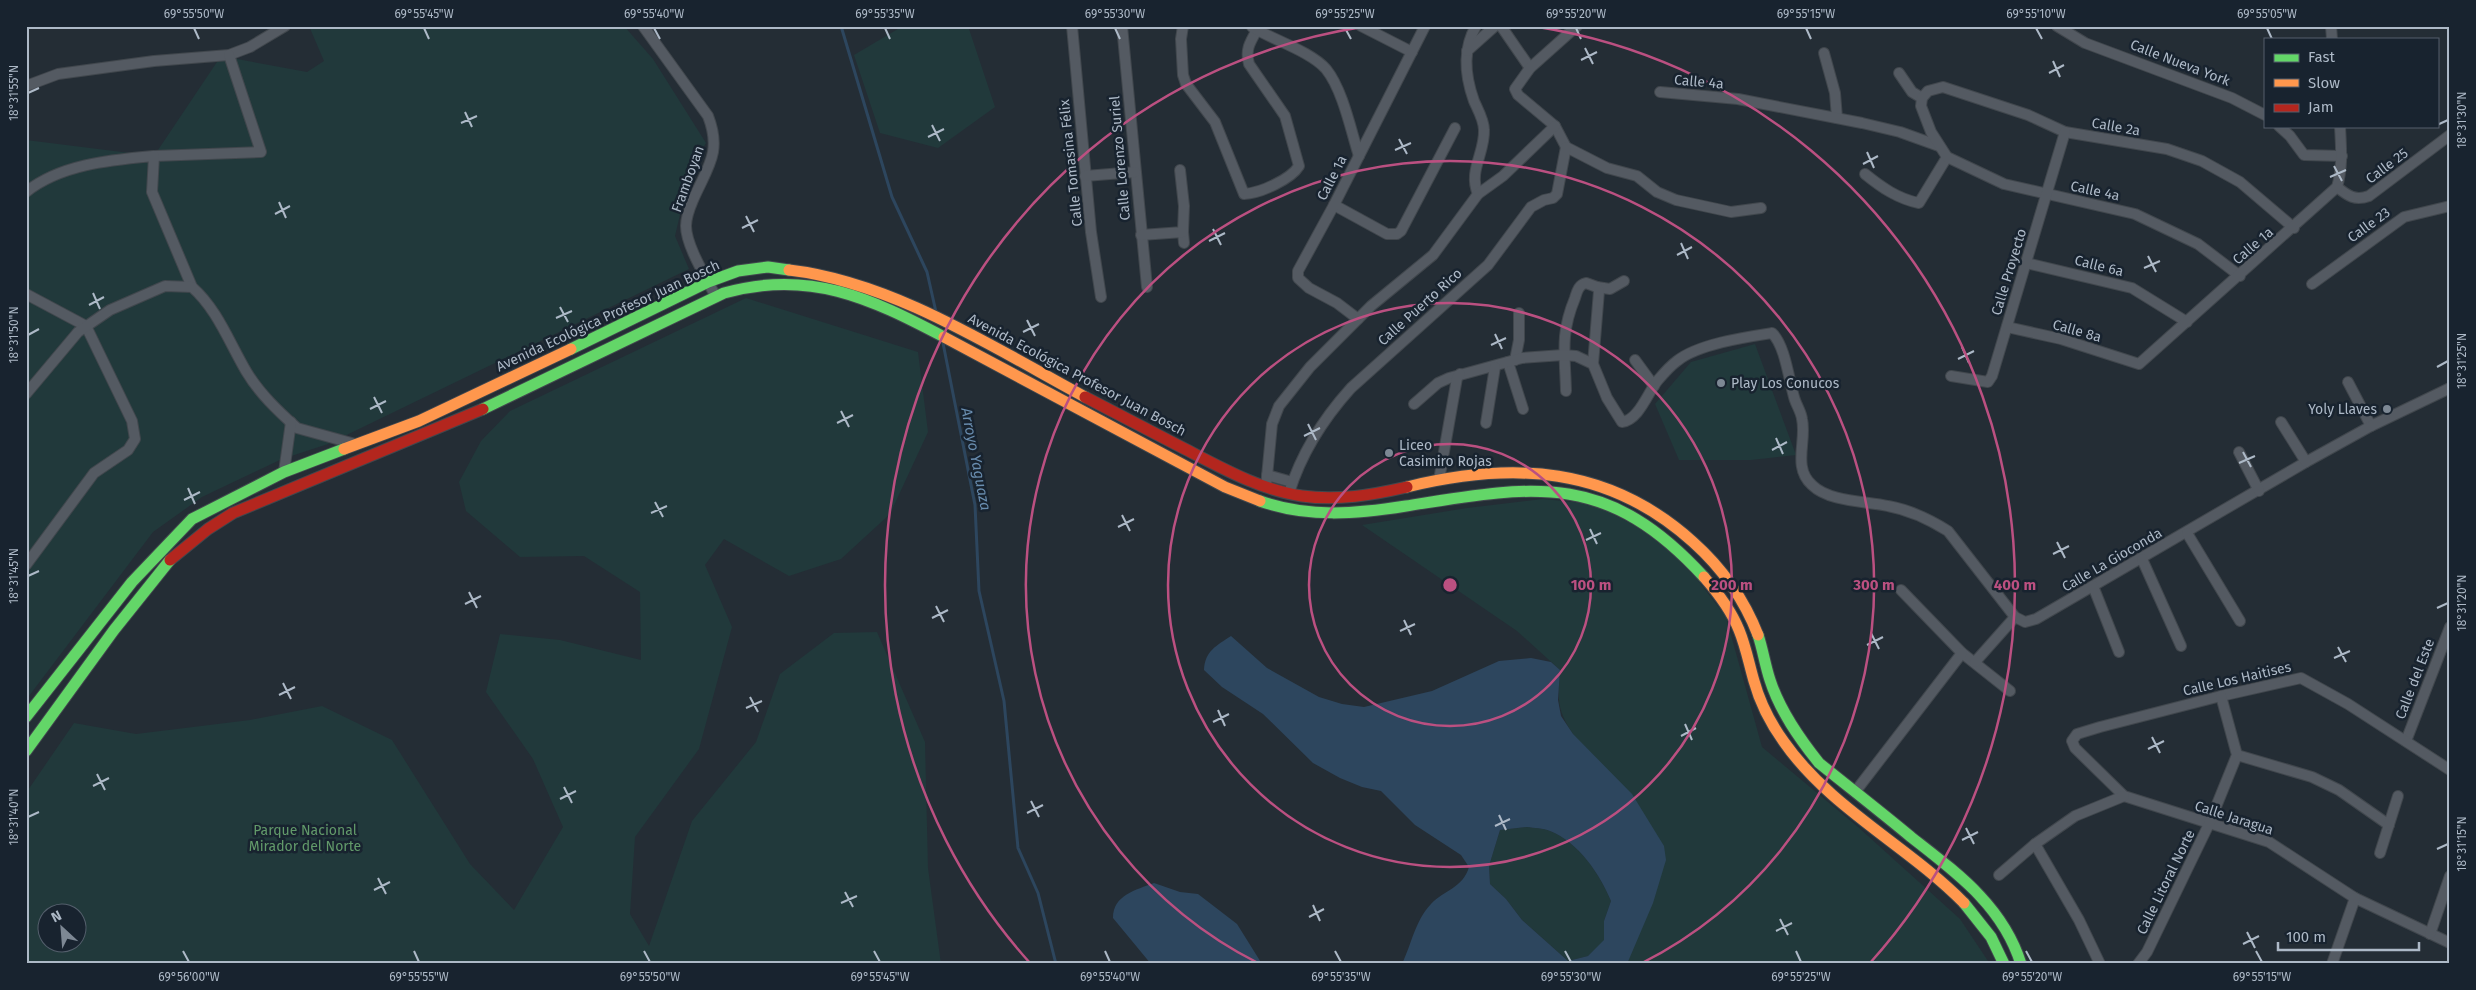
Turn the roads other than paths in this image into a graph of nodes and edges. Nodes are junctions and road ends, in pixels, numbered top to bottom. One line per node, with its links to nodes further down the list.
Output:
1 (285, 26): 17 (street)
2 (643, 26): 55 (street, Framboyan)
3 (1072, 26): 40 (street, Calle Tomasina Félix)
4 (1122, 26): 38 (street, Calle Lorenzo Suriel)
5 (1183, 26): 13 (street)
6 (1361, 26): 14 (street)
7 (1425, 26): 14 (street, Calle 1a)
8 (1476, 26): 15 (street)
9 (1495, 26): 15 (street)
10 (1501, 26): 18 (street)
11 (1577, 26): 18 (street)
12 (2057, 26): 23 (street, Calle Nueva York)
13 (1254, 28): 34 (street)
14 (1412, 52): 34 (street, Calle 1a)
15 (1466, 52): 43 (street)
16 (1824, 53): 24 (street)
17 (229, 55): 20 (street); 33 (street)
18 (1530, 68): 25 (street)
19 (1899, 73): 22 (street)
20 (26, 86)
21 (1660, 92): 24 (street, Calle 4a)
22 (1922, 98): 29 (street, Calle 2a); 31 (street)
23 (2264, 114)
24 (1836, 118): 31 (street, Calle 4a)
25 (1555, 126): 32 (street); 43 (street)
26 (1455, 128): 45 (street)
27 (2281, 128): 35 (street)
28 (2340, 128): 35 (street)
29 (2065, 132): 44 (street, Calle Proyecto); 48 (street, Calle 2a)
30 (2450, 135): 41 (street, Calle 25)
31 (1940, 146): 36 (street)
32 (1566, 147): 47 (street); 95 (street, Calle Puerto Rico)
33 (154, 156): 42 (street); 57 (street)
34 (1359, 156): 45 (street, Calle 1a)
35 (2342, 156): 41 (street)
36 (1947, 157): 39 (street); 44 (street, Calle 4a)
37 (1180, 170): 49 (street)
38 (1134, 172): 40 (street); 50 (street, Calle Lorenzo Suriel)
39 (1865, 174)
40 (1086, 176): 62 (street, Calle Tomasina Félix)
41 (2337, 187): 48 (street, Calle 1a)
42 (26, 192)
43 (1478, 194): 64 (street)
44 (2046, 194): 52 (street, Calle Proyecto); 53 (street, Calle 4a)
45 (1334, 205): 64 (street, Calle 1a)
46 (2450, 206): 56 (street, Calle 23)
47 (1761, 208)
48 (2294, 228): 53 (street, Calle 1a)
49 (1183, 232): 50 (street); 51 (street)
50 (1141, 235): 58 (street, Calle Lorenzo Suriel)
51 (1184, 243)
52 (2026, 263): 65 (street, Calle 6a); 67 (street, Calle Proyecto)
53 (2240, 276): 65 (street, Calle 1a)
54 (1624, 281): 59 (street)
55 (708, 282): 61 (street, Framboyan); 74 (street, Avenida Ecológica Profesor Juan Bosch); 89 (street, Avenida Ecológica Profesor Juan Bosch)
56 (2312, 284)
57 (192, 287): 66 (street); 85 (street)
58 (1147, 287)
59 (1597, 287): 68 (street); 71 (street)
60 (26, 294): 66 (street)
61 (716, 297): 77 (street, Avenida Ecológica Profesor Juan Bosch); 114 (street, Avenida Ecológica Profesor Juan Bosch)
62 (1101, 297)
63 (1519, 313): 70 (street)
64 (1358, 319): 94 (street)
65 (2187, 322): 72 (street, Calle 1a)
66 (86, 326): 82 (street); 99 (street)
67 (2007, 327): 72 (street, Calle 8a); 76 (street, Calle Proyecto)
68 (1563, 354): 70 (street); 71 (street); 81 (street)
69 (1635, 360): 79 (street)
70 (1511, 361): 73 (street); 84 (street)
71 (1593, 364): 79 (street)
72 (2140, 364)
73 (1496, 367): 75 (street); 87 (street)
74 (1034, 369): 77 (street); 94 (street, Avenida Ecológica Profesor Juan Bosch)
75 (1460, 374): 83 (street); 93 (street)
76 (1951, 376)
77 (1026, 382): 129 (street, Avenida Ecológica Profesor Juan Bosch)
78 (2348, 382): 88 (street)
79 (1654, 386): 102 (street)
80 (2450, 388): 88 (street, Calle La Gioconda)
81 (1566, 391)
82 (26, 394)
83 (1414, 404)
84 (1523, 409)
85 (291, 422): 89 (street); 92 (street)
86 (2281, 422): 91 (street)
87 (1486, 423)
88 (2371, 426): 91 (street, Calle La Gioconda)
89 (355, 444): 92 (street, Avenida Ecológica Profesor Juan Bosch)
90 (2239, 452): 96 (street)
91 (2306, 462): 96 (street, Calle La Gioconda)
92 (284, 472): 111 (street, Avenida Ecológica Profesor Juan Bosch)
93 (1439, 480): 95 (street, Avenida Ecológica Profesor Juan Bosch); 117 (street, Avenida Ecológica Profesor Juan Bosch)
94 (1267, 481): 95 (street, Avenida Ecológica Profesor Juan Bosch)
95 (1290, 488)
96 (2259, 491): 97 (street, Calle La Gioconda)
97 (2187, 533): 98 (street, Calle La Gioconda); 103 (street)
98 (2142, 559): 100 (street, Calle La Gioconda); 105 (street)
99 (26, 565)
100 (2093, 586): 102 (street, Calle La Gioconda); 106 (street)
101 (1901, 590): 107 (street)
102 (2015, 618): 108 (street)
103 (2240, 621)
104 (2450, 627): 113 (street, Calle del Este)
105 (2181, 646)
106 (2119, 652)
107 (1962, 653): 108 (street); 117 (street)
108 (1975, 662): 109 (street)
109 (2010, 690)
110 (2221, 696): 112 (street, Calle Los Haitises); 113 (street, Calle Los Haitises); 115 (street)
111 (26, 717)
112 (2072, 741): 118 (street, Calle Jaragua)
113 (2406, 742): 116 (street, Calle Los Haitises)
114 (26, 750)
115 (2236, 755): 120 (street, Calle Litoral Norte); 121 (street)
116 (2450, 770)
117 (1855, 792): 130 (street, Avenida Ecológica Profesor Juan Bosch)
118 (2124, 796): 120 (street, Calle Jaragua); 122 (street)
119 (2398, 796): 121 (street)
120 (2210, 824): 126 (street, Calle Jaragua); 132 (street, Calle Litoral Norte)
121 (2389, 825): 123 (street)
122 (2034, 844): 124 (street); 131 (street)
123 (2380, 853)
124 (1999, 875)
125 (2450, 876): 127 (street)
126 (2355, 898): 127 (street, Calle Jaragua); 133 (street)
127 (2430, 934): 128 (street, Calle Jaragua)
128 (2450, 943)
129 (2004, 964)
130 (2021, 964)
131 (2100, 964)
132 (2138, 964)
133 (2332, 964)

